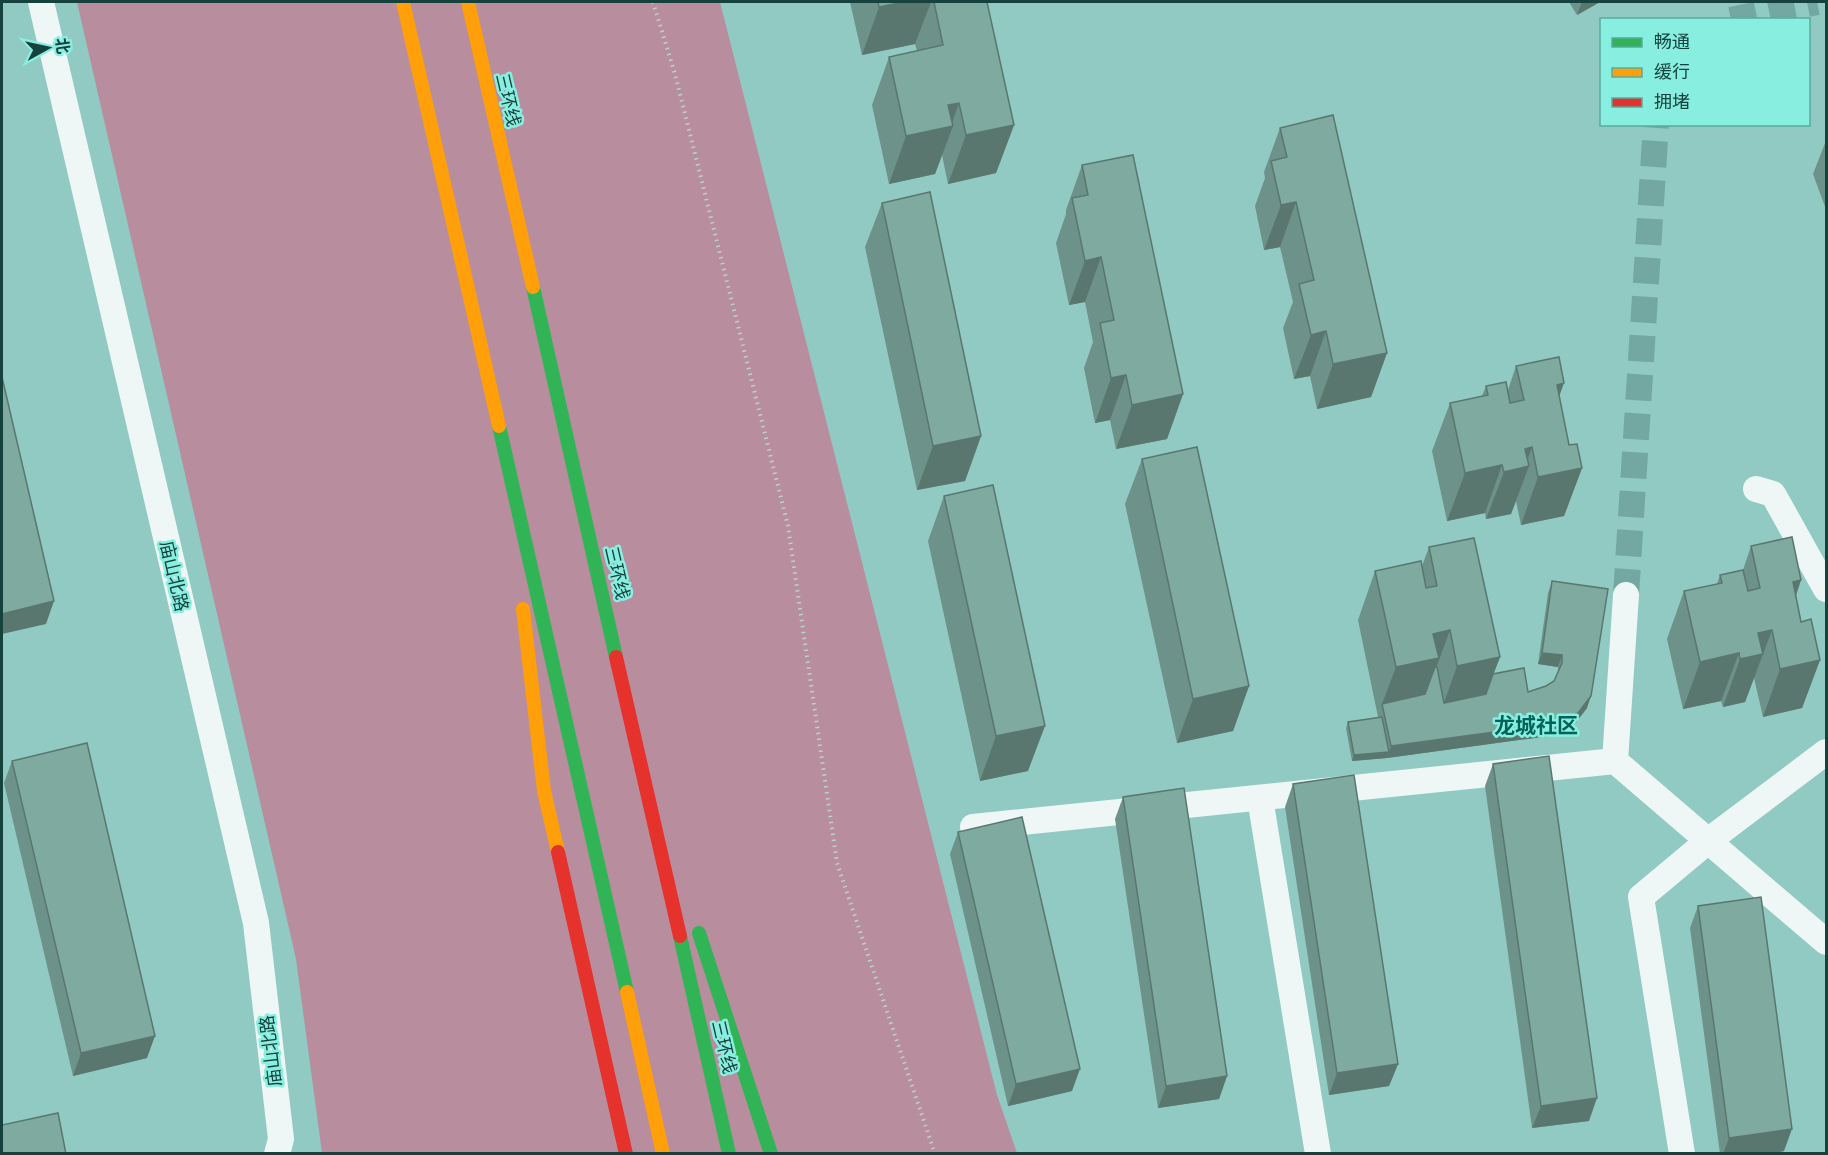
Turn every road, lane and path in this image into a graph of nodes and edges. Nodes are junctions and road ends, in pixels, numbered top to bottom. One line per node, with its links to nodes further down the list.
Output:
1 (41, 2): 18 (street, 庙山北路)
2 (403, 2): 5 (highway)
3 (468, 2): 9 (highway, 三环线)
4 (653, 2): 23 (path)
5 (501, 428): 19 (highway); 20 (highway)
6 (1756, 489): 7 (street)
7 (1827, 589)
8 (1626, 595): 11 (street)
9 (638, 745): 15 (highway); 21 (highway, 三环线)
10 (1827, 752): 14 (street)
11 (1615, 762): 12 (street); 14 (street)
12 (1260, 798): 13 (street); 24 (street)
13 (973, 827)
14 (1708, 841): 17 (street); 25 (street)
15 (682, 881)
16 (694, 915): 22 (highway)
17 (1827, 942)
18 (277, 1154)
19 (626, 1154)
20 (663, 1154)
21 (729, 1154)
22 (771, 1154)
23 (935, 1154)
24 (1318, 1154)
25 (1682, 1154)

